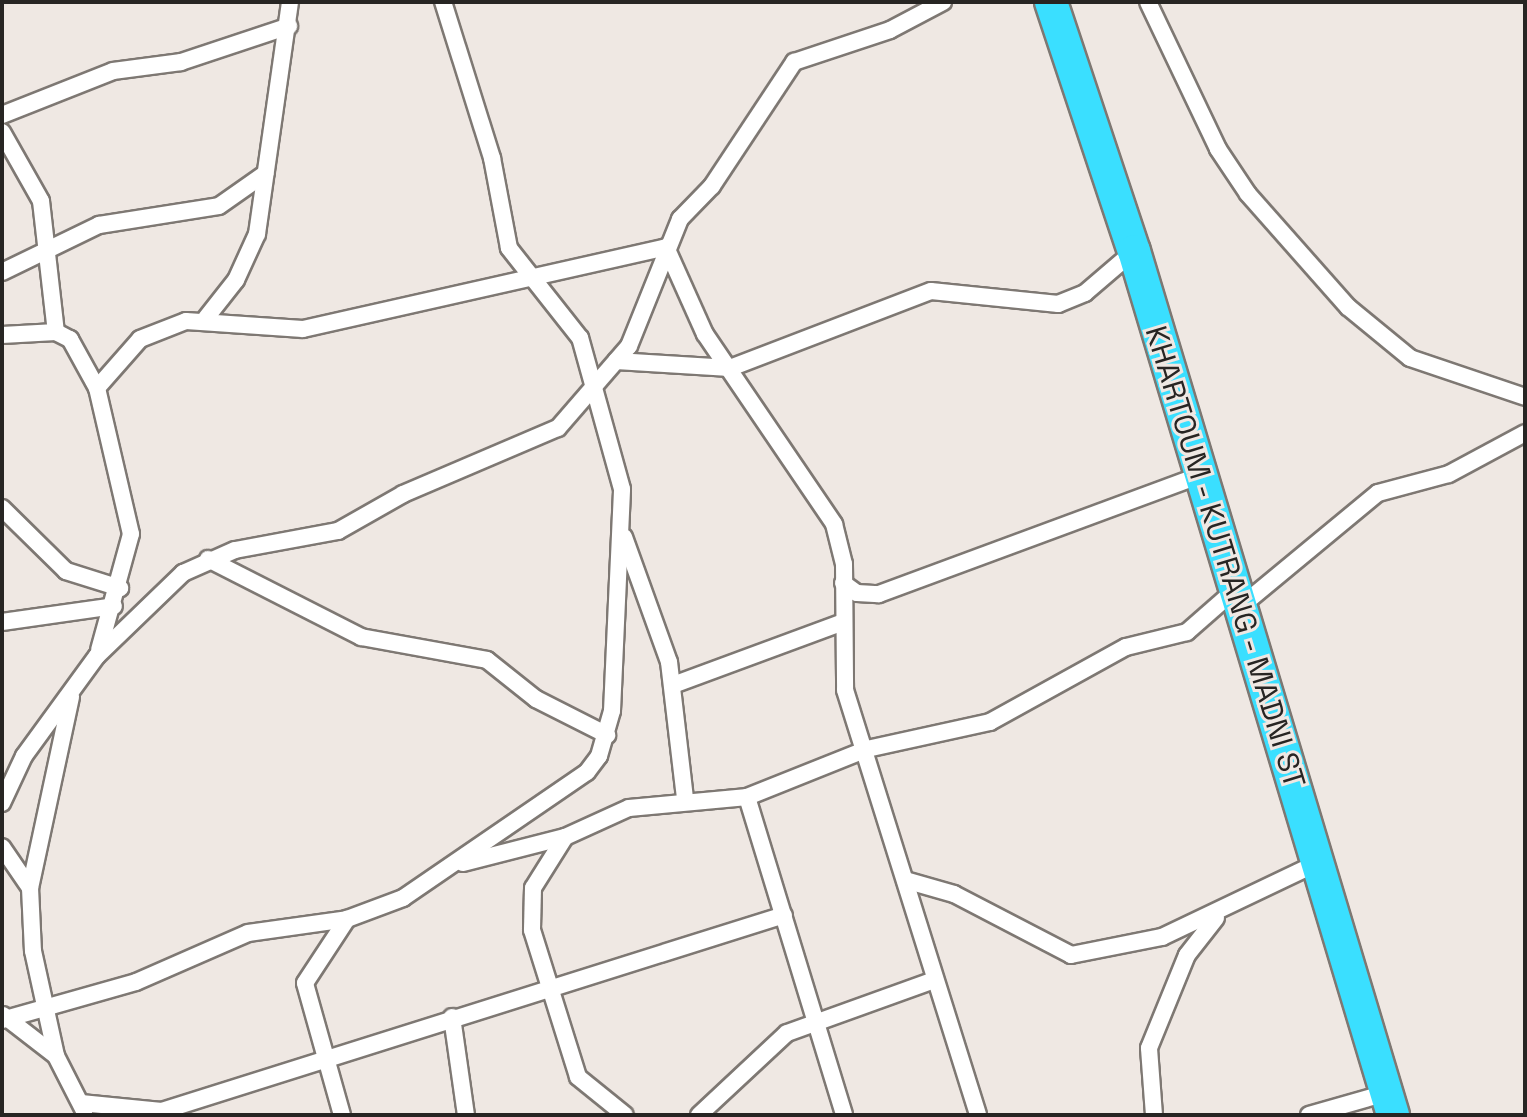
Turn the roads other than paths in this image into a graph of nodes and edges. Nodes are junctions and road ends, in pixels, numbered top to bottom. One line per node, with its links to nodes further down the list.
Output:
1 (443, 2): 13 (street)
2 (943, 2): 9 (street)
3 (1051, 2): 11 (highway, KHARTOUM - KUTRANG - MADNI ST)
4 (1148, 2): 21 (street)
5 (292, 11): 6 (street); 8 (street)
6 (2, 115)
7 (2, 132): 10 (street)
8 (266, 173): 10 (street); 14 (street)
9 (666, 247): 13 (street); 17 (street); 18 (street)
10 (47, 249): 12 (street); 15 (street)
11 (1134, 251): 18 (street); 23 (highway, KHARTOUM - KUTRANG - MADNI ST)
12 (2, 272)
13 (526, 274): 14 (street); 20 (street)
14 (206, 318): 19 (street)
15 (56, 332): 16 (street); 19 (street)
16 (2, 335)
17 (616, 361): 18 (street); 20 (street)
18 (730, 368): 27 (street)
19 (97, 388): 28 (street)
20 (592, 389): 25 (street); 26 (street)
21 (1525, 397)
22 (1525, 433): 29 (street)
23 (1201, 475): 27 (street); 29 (highway, KHARTOUM - KUTRANG - MADNI ST)
24 (2, 508): 28 (street)
25 (621, 529): 34 (street); 36 (street)
26 (208, 559): 33 (street); 36 (street)
27 (843, 583): 32 (street)
28 (120, 588): 30 (street)
29 (1238, 598): 37 (street); 43 (highway, KHARTOUM - KUTRANG - MADNI ST)
30 (114, 606): 31 (street); 33 (street)
31 (2, 622)
32 (843, 622): 34 (street); 37 (street)
33 (97, 656): 35 (street)
34 (673, 685): 39 (street)
35 (73, 691): 40 (street); 46 (street)
36 (607, 735): 44 (street)
37 (867, 749): 38 (street); 45 (street)
38 (747, 797): 39 (street); 48 (street)
39 (685, 798): 41 (street)
40 (2, 803)
41 (565, 837): 44 (street); 51 (street)
42 (2, 847): 46 (street)
43 (1317, 863): 47 (street); 58 (highway, KHARTOUM - KUTRANG - MADNI ST)
44 (454, 866): 49 (street)
45 (905, 880): 47 (street); 50 (street)
46 (30, 888): 52 (street)
47 (1222, 911): 67 (street)
48 (784, 915): 51 (street); 55 (street)
49 (347, 919): 52 (street); 57 (street)
50 (934, 980): 55 (street); 66 (street)
51 (549, 987): 53 (street); 63 (street)
52 (46, 1011): 54 (street); 56 (street)
53 (452, 1017): 57 (street); 62 (street)
54 (4, 1018): 56 (street)
55 (816, 1018): 64 (street); 65 (street)
56 (56, 1056): 59 (street)
57 (324, 1057): 60 (street); 61 (street)
58 (1389, 1104): 68 (street)
59 (83, 1109): 60 (street)
60 (164, 1113)
61 (342, 1115)
62 (466, 1115)
63 (625, 1115)
64 (699, 1115)
65 (844, 1115)
66 (978, 1115)
67 (1154, 1115)
68 (1309, 1115)

